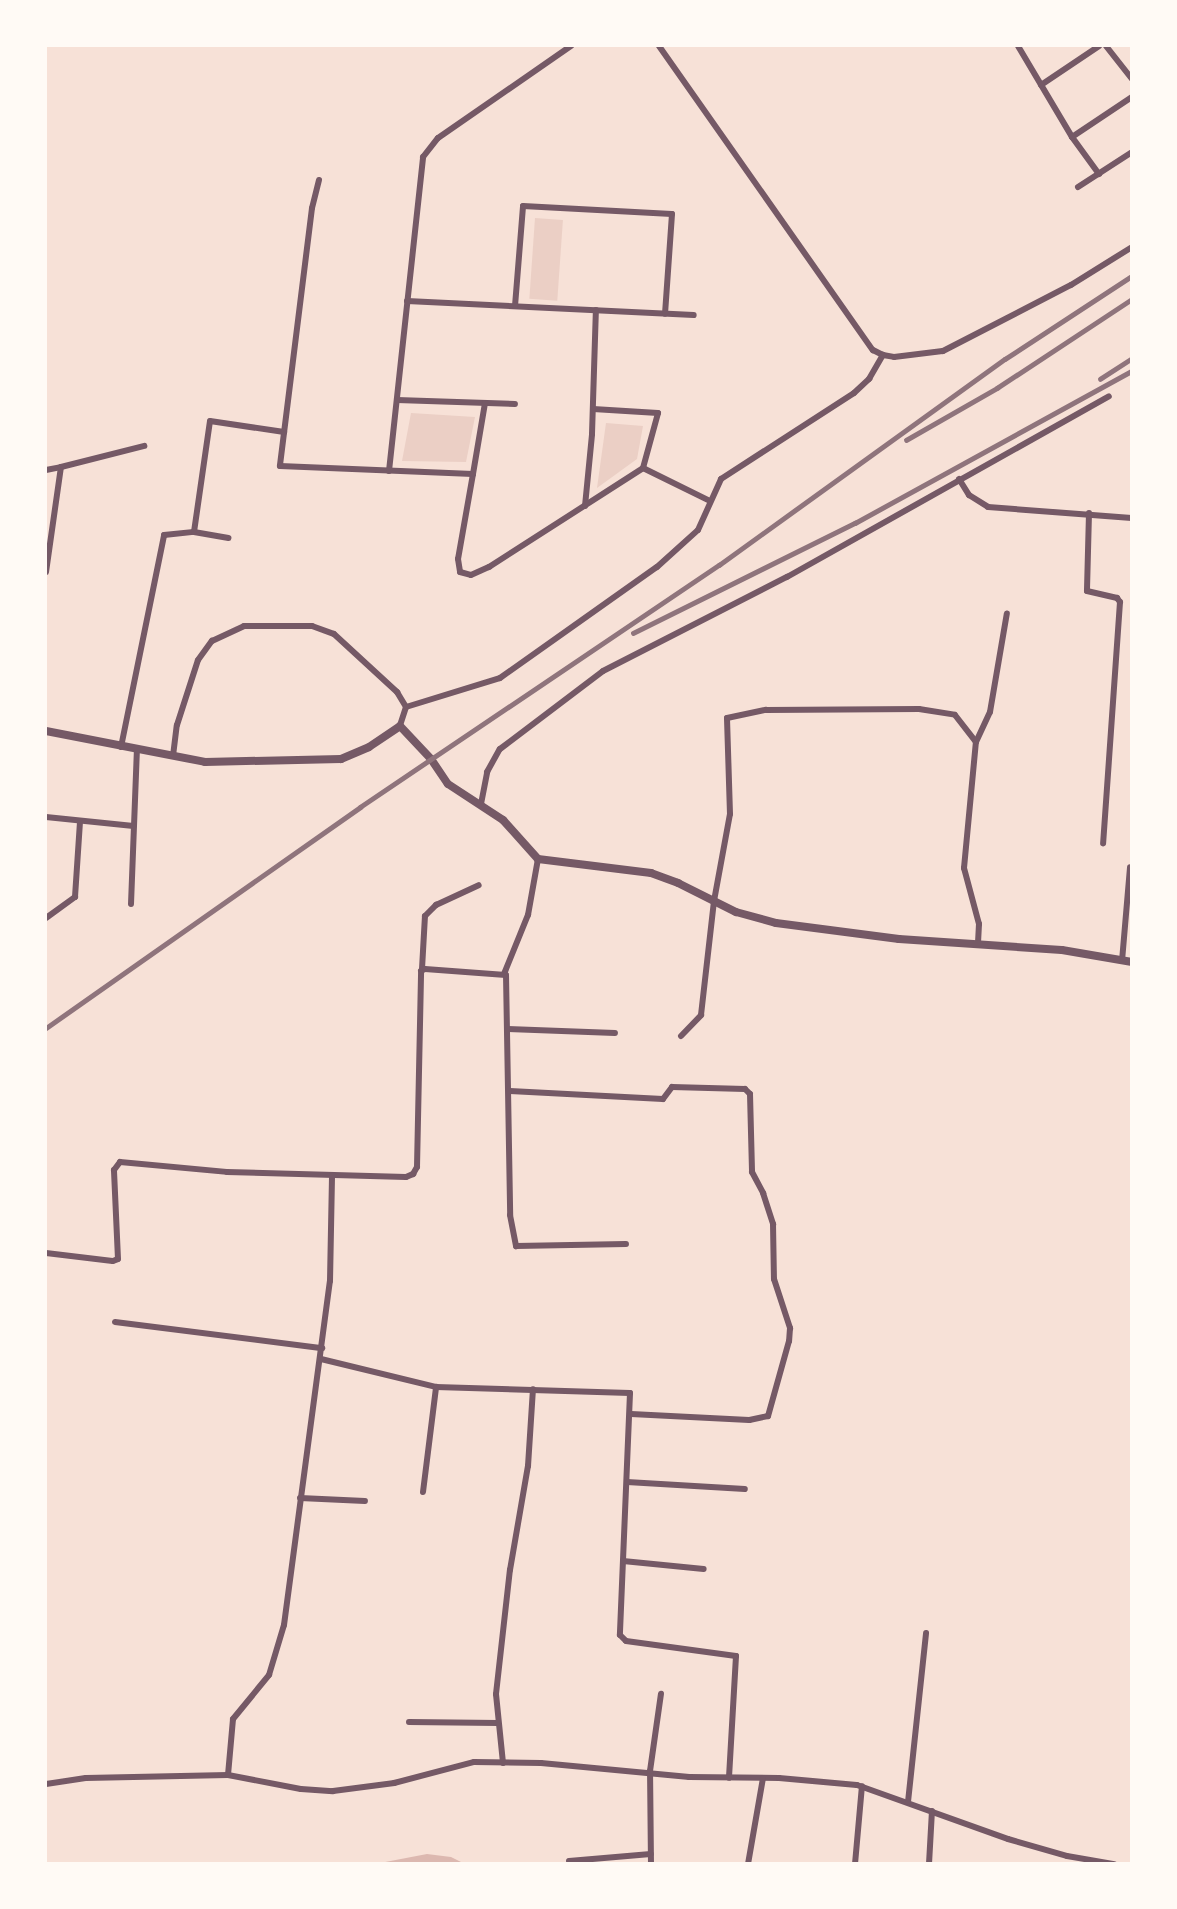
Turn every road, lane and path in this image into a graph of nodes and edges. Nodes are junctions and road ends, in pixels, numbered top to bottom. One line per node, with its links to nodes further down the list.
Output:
1 (571, 46): 15 (street)
2 (659, 46): 20 (street)
3 (1018, 46): 7 (street)
4 (1099, 46): 7 (street)
5 (1107, 46): 6 (street)
6 (1132, 79)
7 (1041, 85): 9 (street)
8 (1132, 97): 9 (street)
9 (1073, 137): 11 (street)
10 (1132, 152): 11 (street)
11 (1099, 174): 13 (street)
12 (319, 180): 26 (street)
13 (1079, 187)
14 (1132, 247): 20 (street)
15 (407, 301): 16 (street); 22 (street)
16 (515, 306): 17 (street); 18 (street)
17 (596, 310): 18 (street); 25 (street)
18 (665, 314): 19 (street)
19 (694, 315)
20 (883, 355): 34 (street)
21 (1110, 396): 33 (street)
22 (397, 400): 23 (street); 31 (street)
23 (485, 403): 24 (street); 32 (street)
24 (514, 404)
25 (593, 409): 29 (street); 35 (street)
26 (284, 432): 31 (street); 38 (street)
27 (144, 446): 28 (street)
28 (61, 467): 30 (street); 40 (street)
29 (643, 468): 34 (street); 35 (street)
30 (46, 470)
31 (390, 471): 32 (street)
32 (473, 474): 35 (street)
33 (959, 479): 36 (street); 49 (street)
34 (710, 501): 42 (street)
35 (585, 506)
36 (1089, 513): 37 (street); 53 (street)
37 (1132, 518)
38 (194, 532): 39 (street); 46 (street)
39 (228, 538)
40 (46, 572)
41 (1007, 613): 45 (street)
42 (406, 707): 43 (street); 48 (street)
43 (400, 726): 48 (street); 49 (street)
44 (46, 731): 46 (street)
45 (976, 742): 57 (street); 60 (street)
46 (121, 747): 47 (street)
47 (137, 750): 48 (street); 52 (street)
48 (173, 756)
49 (481, 804): 54 (street)
50 (46, 817): 51 (street)
51 (80, 821): 52 (street); 59 (street)
52 (134, 826): 58 (street)
53 (1103, 843)
54 (538, 859): 57 (street); 64 (street)
55 (1130, 867): 61 (street)
56 (479, 885): 63 (street)
57 (714, 901): 60 (street); 67 (street)
58 (131, 904)
59 (46, 918)
60 (978, 943): 61 (street)
61 (1122, 961): 62 (street)
62 (1132, 962)
63 (422, 969): 64 (street); 69 (street)
64 (504, 974): 65 (street)
65 (508, 1029): 66 (street); 68 (street)
66 (615, 1034)
67 (681, 1036)
68 (510, 1091): 70 (street); 77 (street)
69 (331, 1175): 71 (street); 73 (street)
70 (626, 1244)
71 (46, 1252)
72 (115, 1322): 73 (street)
73 (323, 1348): 74 (street)
74 (321, 1359): 75 (street); 81 (street)
75 (436, 1387): 76 (street); 80 (street)
76 (533, 1389): 77 (street); 88 (street)
77 (631, 1414): 78 (street)
78 (627, 1482): 79 (street); 83 (street)
79 (745, 1489)
80 (423, 1492)
81 (300, 1498): 82 (street); 91 (street)
82 (365, 1501)
83 (623, 1561): 84 (street); 92 (street)
84 (704, 1569)
85 (926, 1633): 96 (street)
86 (661, 1694): 90 (street)
87 (409, 1722): 88 (street)
88 (498, 1723): 89 (street)
89 (503, 1763): 90 (street); 91 (street)
90 (650, 1771): 92 (street); 98 (street)
91 (228, 1775): 94 (street)
92 (729, 1778): 93 (street)
93 (763, 1778): 95 (street); 101 (street)
94 (46, 1784)
95 (862, 1787): 96 (street); 102 (street)
96 (908, 1802): 97 (street)
97 (932, 1811): 103 (street); 104 (street)
98 (651, 1854): 99 (street); 100 (street)
99 (569, 1861)
100 (651, 1864)
101 (748, 1864)
102 (855, 1864)
103 (929, 1864)
104 (1114, 1864)

